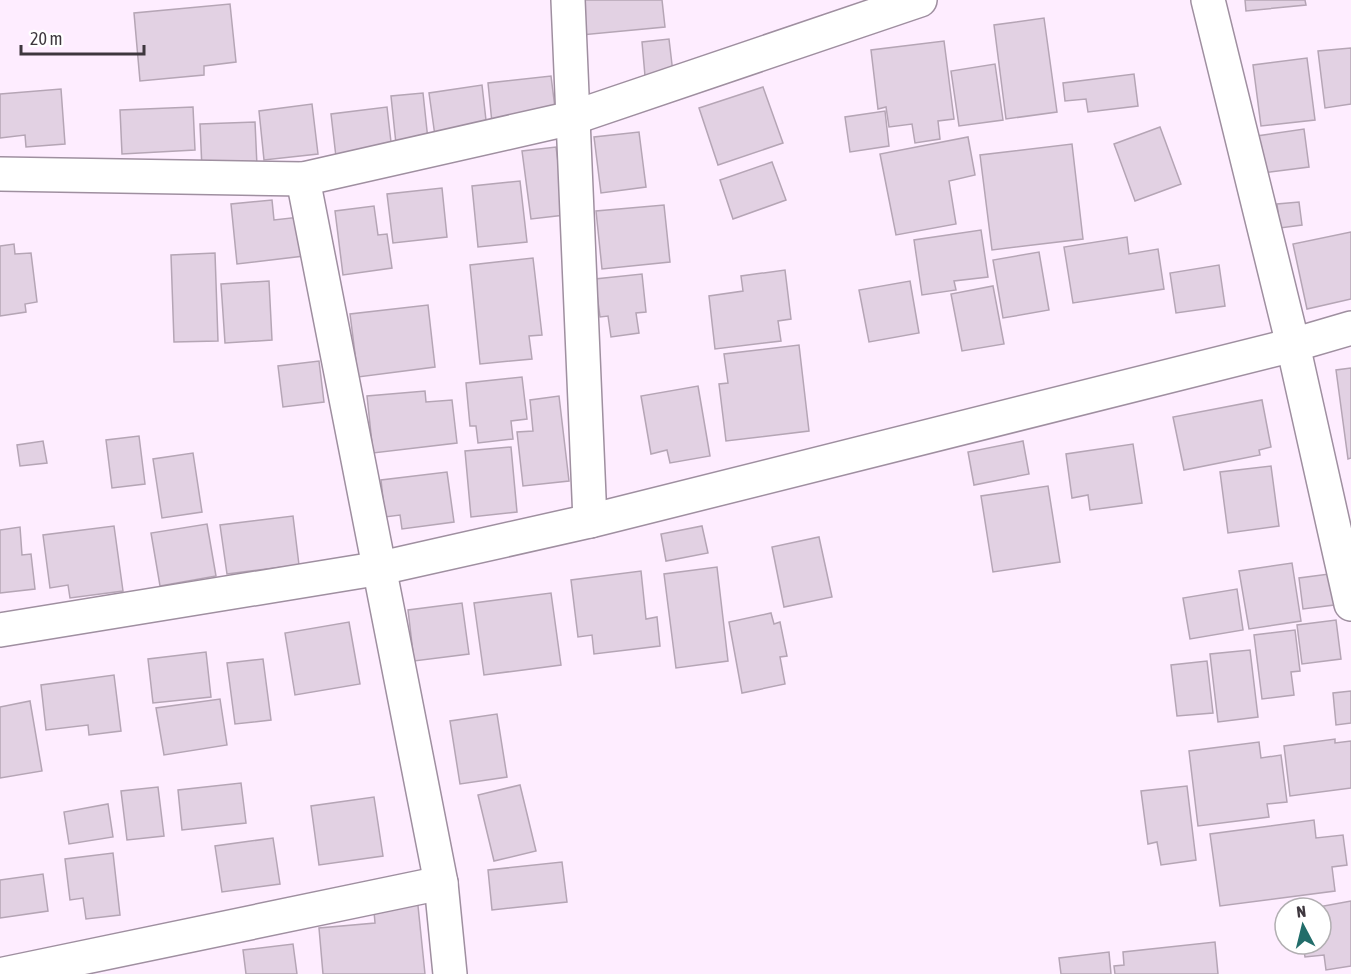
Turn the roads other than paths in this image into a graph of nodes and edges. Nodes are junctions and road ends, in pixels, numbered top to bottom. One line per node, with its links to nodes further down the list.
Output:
1 (568, 0): 4 (street)
2 (920, 0): 4 (street)
3 (1208, 0): 8 (street)
4 (572, 118): 6 (street); 9 (street)
5 (0, 174): 6 (street)
6 (303, 179): 10 (street)
7 (1351, 328): 8 (street)
8 (1293, 345): 9 (street); 11 (street)
9 (590, 521): 10 (street)
10 (381, 568): 12 (street); 13 (street)
11 (1351, 604)
12 (0, 630)
13 (441, 883): 14 (street); 15 (street)
14 (4, 974)
15 (450, 974)

